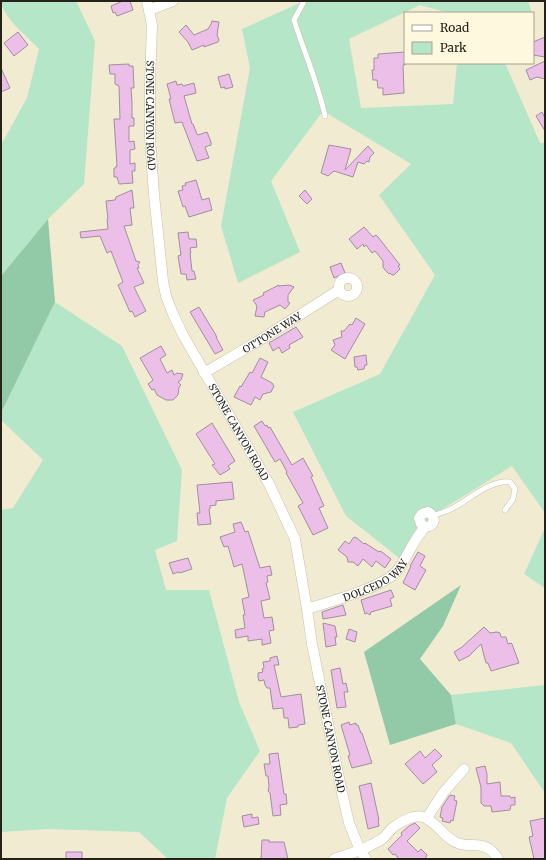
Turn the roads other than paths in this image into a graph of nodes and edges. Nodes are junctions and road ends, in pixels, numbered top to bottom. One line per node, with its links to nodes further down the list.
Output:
1 (173, 1): 3 (street)
2 (304, 1): 4 (lane)
3 (148, 5): 6 (street, STONE CANYON ROAD)
4 (324, 116)
5 (339, 290): 6 (street, OTTONE WAY)
6 (204, 373): 9 (street, STONE CANYON ROAD)
7 (505, 510): 8 (lane)
8 (433, 516): 9 (street, DOLCEDO WAY)
9 (307, 609): 12 (street, STONE CANYON ROAD)
10 (464, 769): 11 (street)
11 (427, 818): 12 (street); 15 (street)
12 (360, 850): 13 (street); 14 (street, STONE CANYON ROAD)
13 (334, 859)
14 (366, 859)
15 (498, 859)

